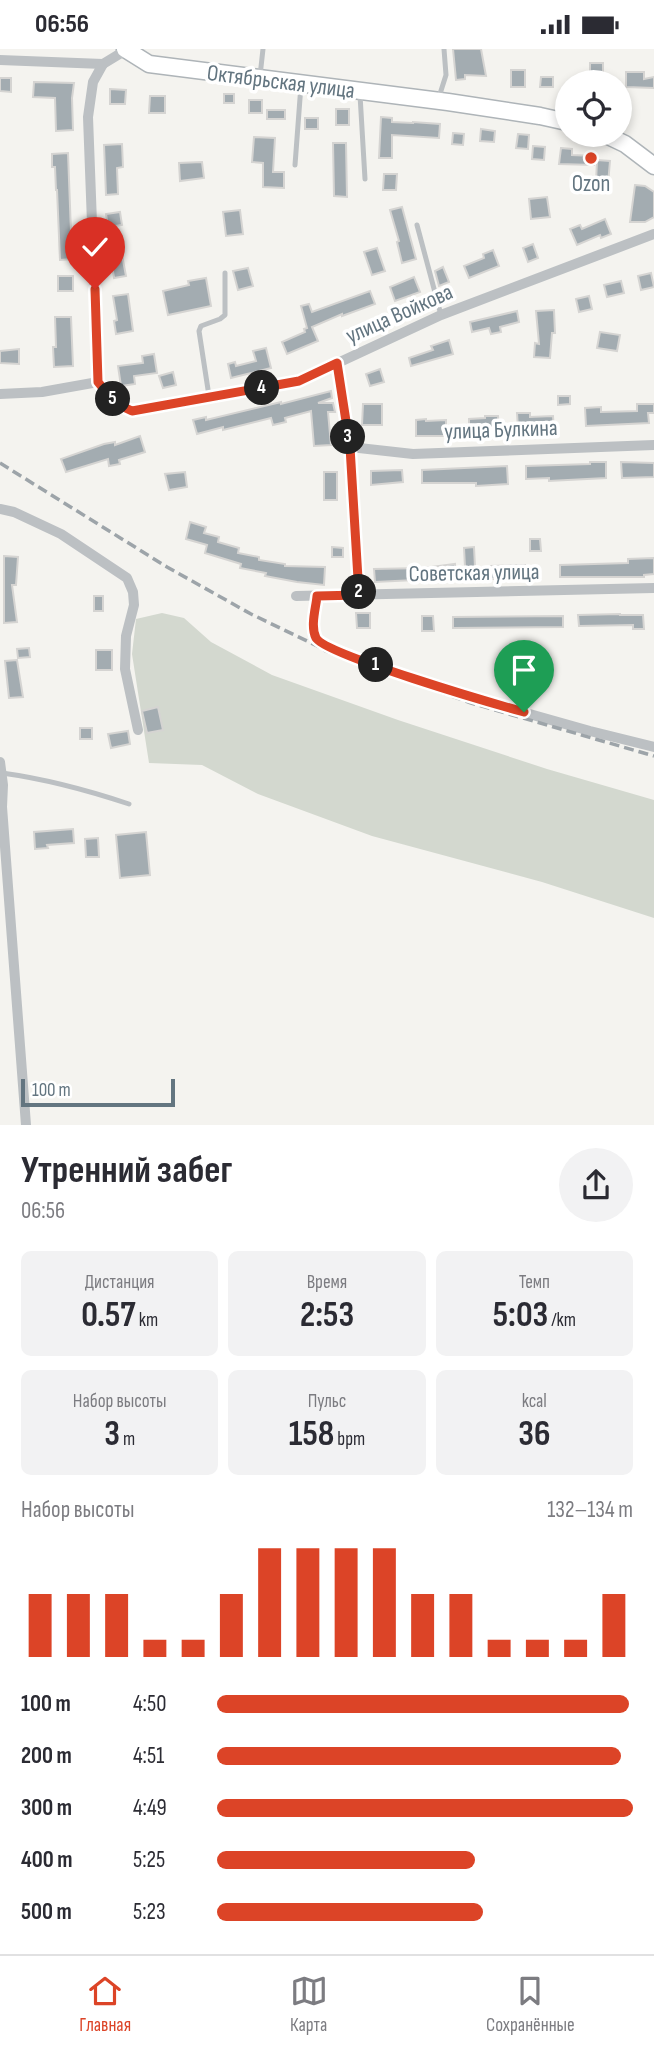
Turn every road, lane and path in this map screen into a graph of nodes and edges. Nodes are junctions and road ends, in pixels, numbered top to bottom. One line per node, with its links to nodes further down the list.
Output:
1 (263, 49): 6 (lane)
2 (444, 49): 9 (lane)
3 (126, 50): 5 (street, Октябрьская улица); 6 (main road, Октябрьская улица)
4 (0, 60): 5 (street)
5 (103, 64): 20 (street)
6 (259, 79): 7 (main road, Октябрьская улица)
7 (301, 84): 8 (main road, Октябрьская улица); 12 (lane)
8 (360, 91): 9 (main road, Октябрьская улица); 14 (lane)
9 (438, 100): 10 (main road, Октябрьская улица)
10 (555, 119)
11 (629, 147): 13 (main road)
12 (295, 165)
13 (654, 166)
14 (365, 179)
15 (417, 225): 18 (lane)
16 (654, 234): 18 (street, улица Войкова)
17 (225, 273): 22 (lane)
18 (441, 315): 19 (street, улица Войкова)
19 (337, 363): 22 (street, улица Войкова); 24 (street)
20 (98, 382): 21 (street); 22 (street, улица Войкова)
21 (0, 394)
22 (209, 397)
23 (654, 445): 24 (street, улица Булкина)
24 (350, 447): 27 (street)
25 (0, 509): 30 (street)
26 (654, 588): 27 (street, Советская улица)
27 (359, 595): 29 (street, Советская улица)
28 (296, 596): 29 (street, Советская улица)
29 (317, 596): 31 (street)
30 (138, 730)
31 (654, 747)
32 (1, 767): 33 (lane); 34 (street)
33 (129, 804)
34 (1, 807): 35 (street)
35 (26, 1125)

